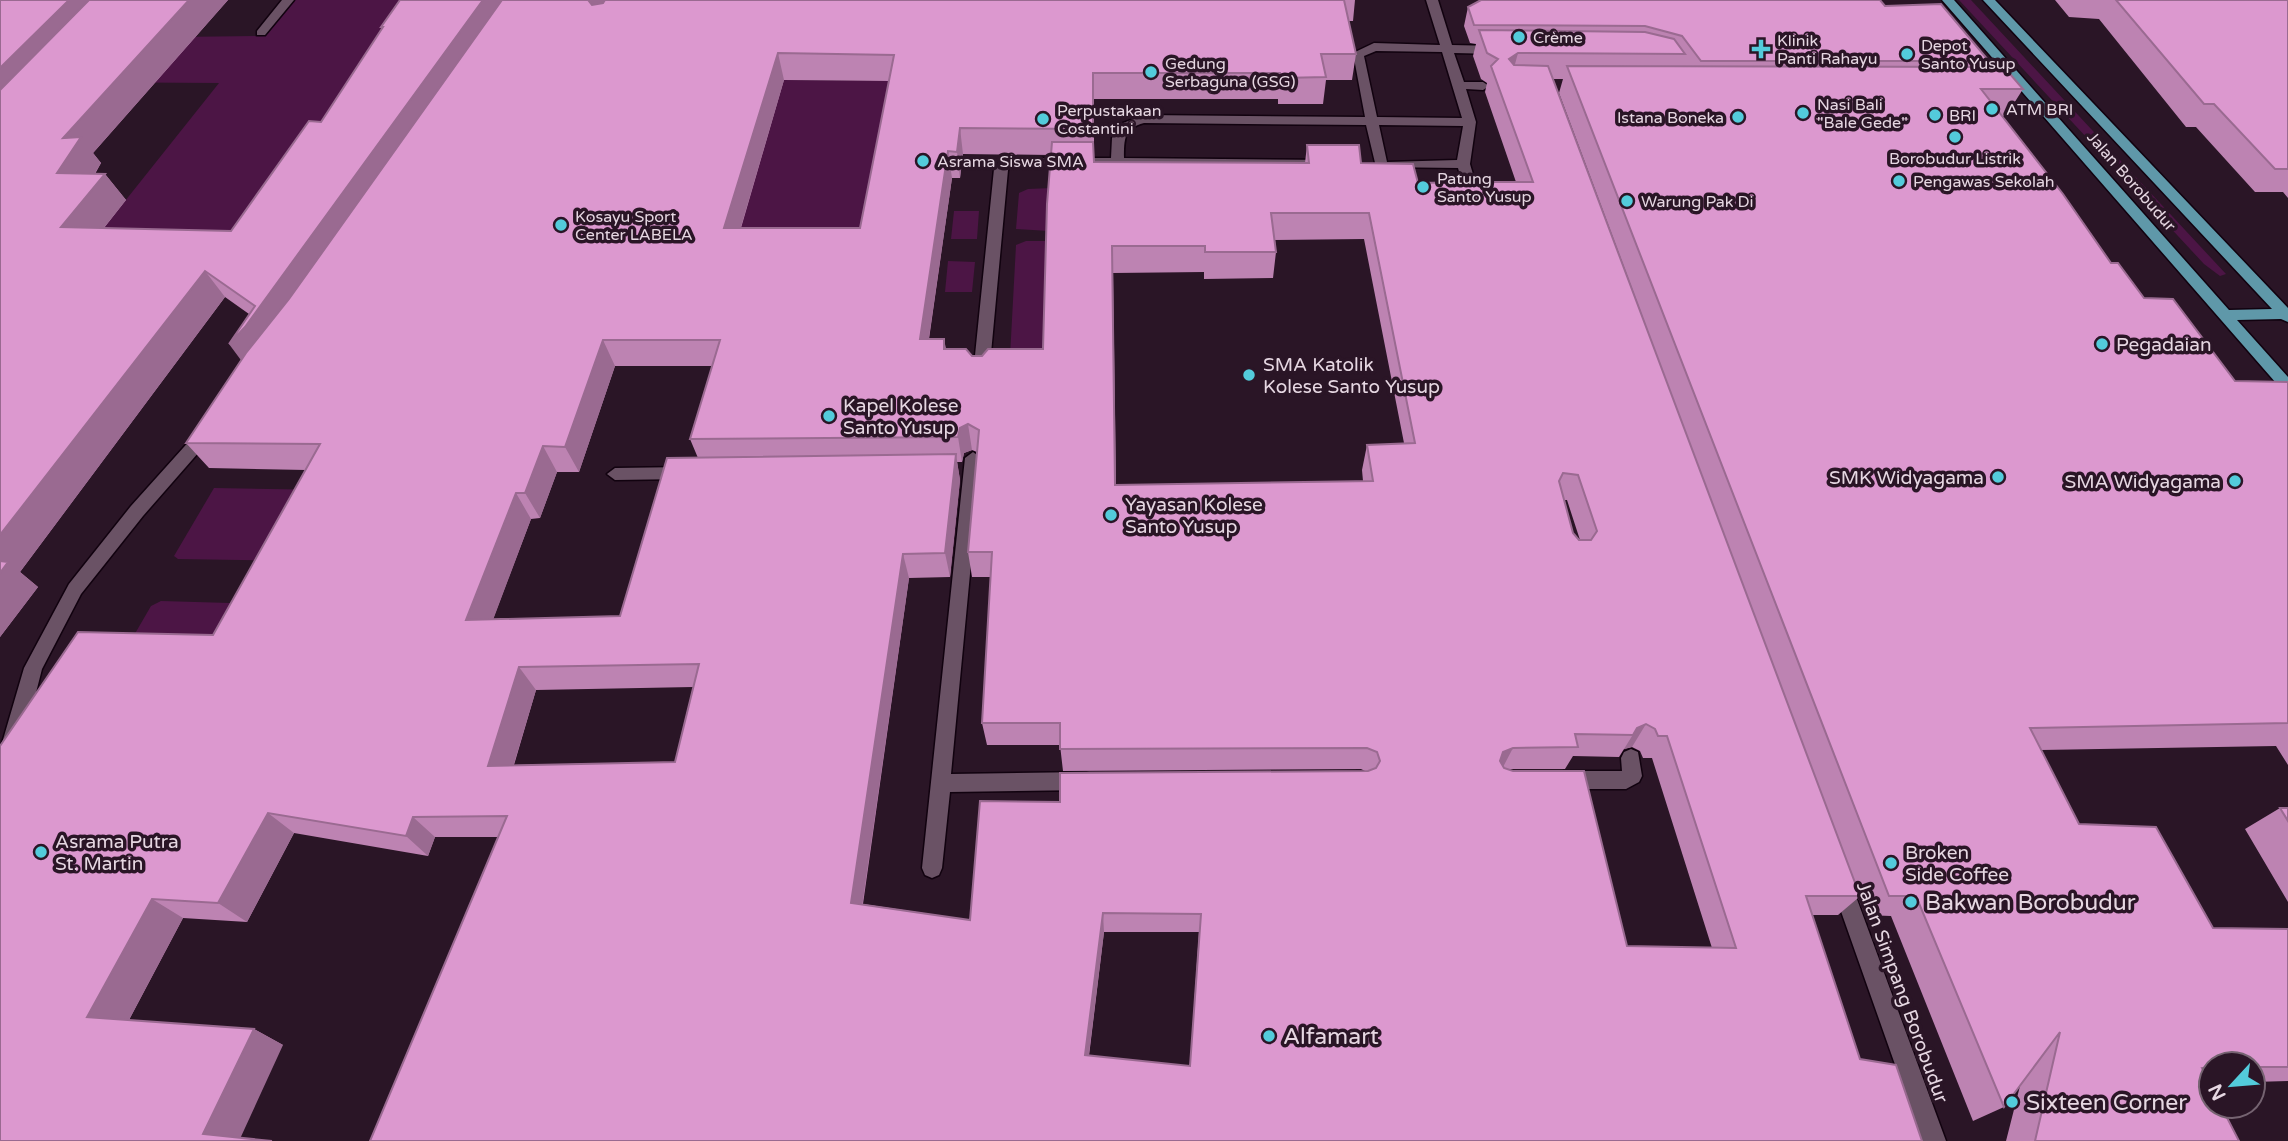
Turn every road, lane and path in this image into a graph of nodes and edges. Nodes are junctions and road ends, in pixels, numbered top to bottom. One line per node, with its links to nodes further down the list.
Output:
1 (288, 0): 5 (street)
2 (1432, 0): 6 (street)
3 (1948, 0): 11 (main road, Jalan Borobudur)
4 (1989, 0): 19 (main road, Jalan Borobudur)
5 (261, 33)
6 (1447, 48): 7 (street); 8 (street); 12 (street)
7 (1504, 50)
8 (1458, 85): 9 (street); 13 (street)
9 (1483, 86)
10 (2000, 87): 11 (street)
11 (2027, 87): 18 (main road, Jalan Borobudur)
12 (1372, 122): 13 (street); 14 (street); 16 (street)
13 (1470, 122): 16 (street)
14 (1116, 160): 15 (street); 20 (street)
15 (1343, 163)
16 (1463, 164): 17 (street)
17 (1476, 209)
18 (2226, 315): 19 (main road); 21 (main road, Jalan Borobudur)
19 (2287, 315)
20 (981, 375)
21 (2288, 387)
22 (220, 416): 27 (street)
23 (968, 467): 30 (street)
24 (708, 473): 25 (street)
25 (615, 474)
26 (1631, 758): 28 (street)
27 (0, 774)
28 (1540, 780)
29 (1108, 781): 30 (street)
30 (942, 783): 32 (street)
31 (1835, 867): 33 (street, Jalan Simpang Borobudur)
32 (932, 868)
33 (1934, 1141)

